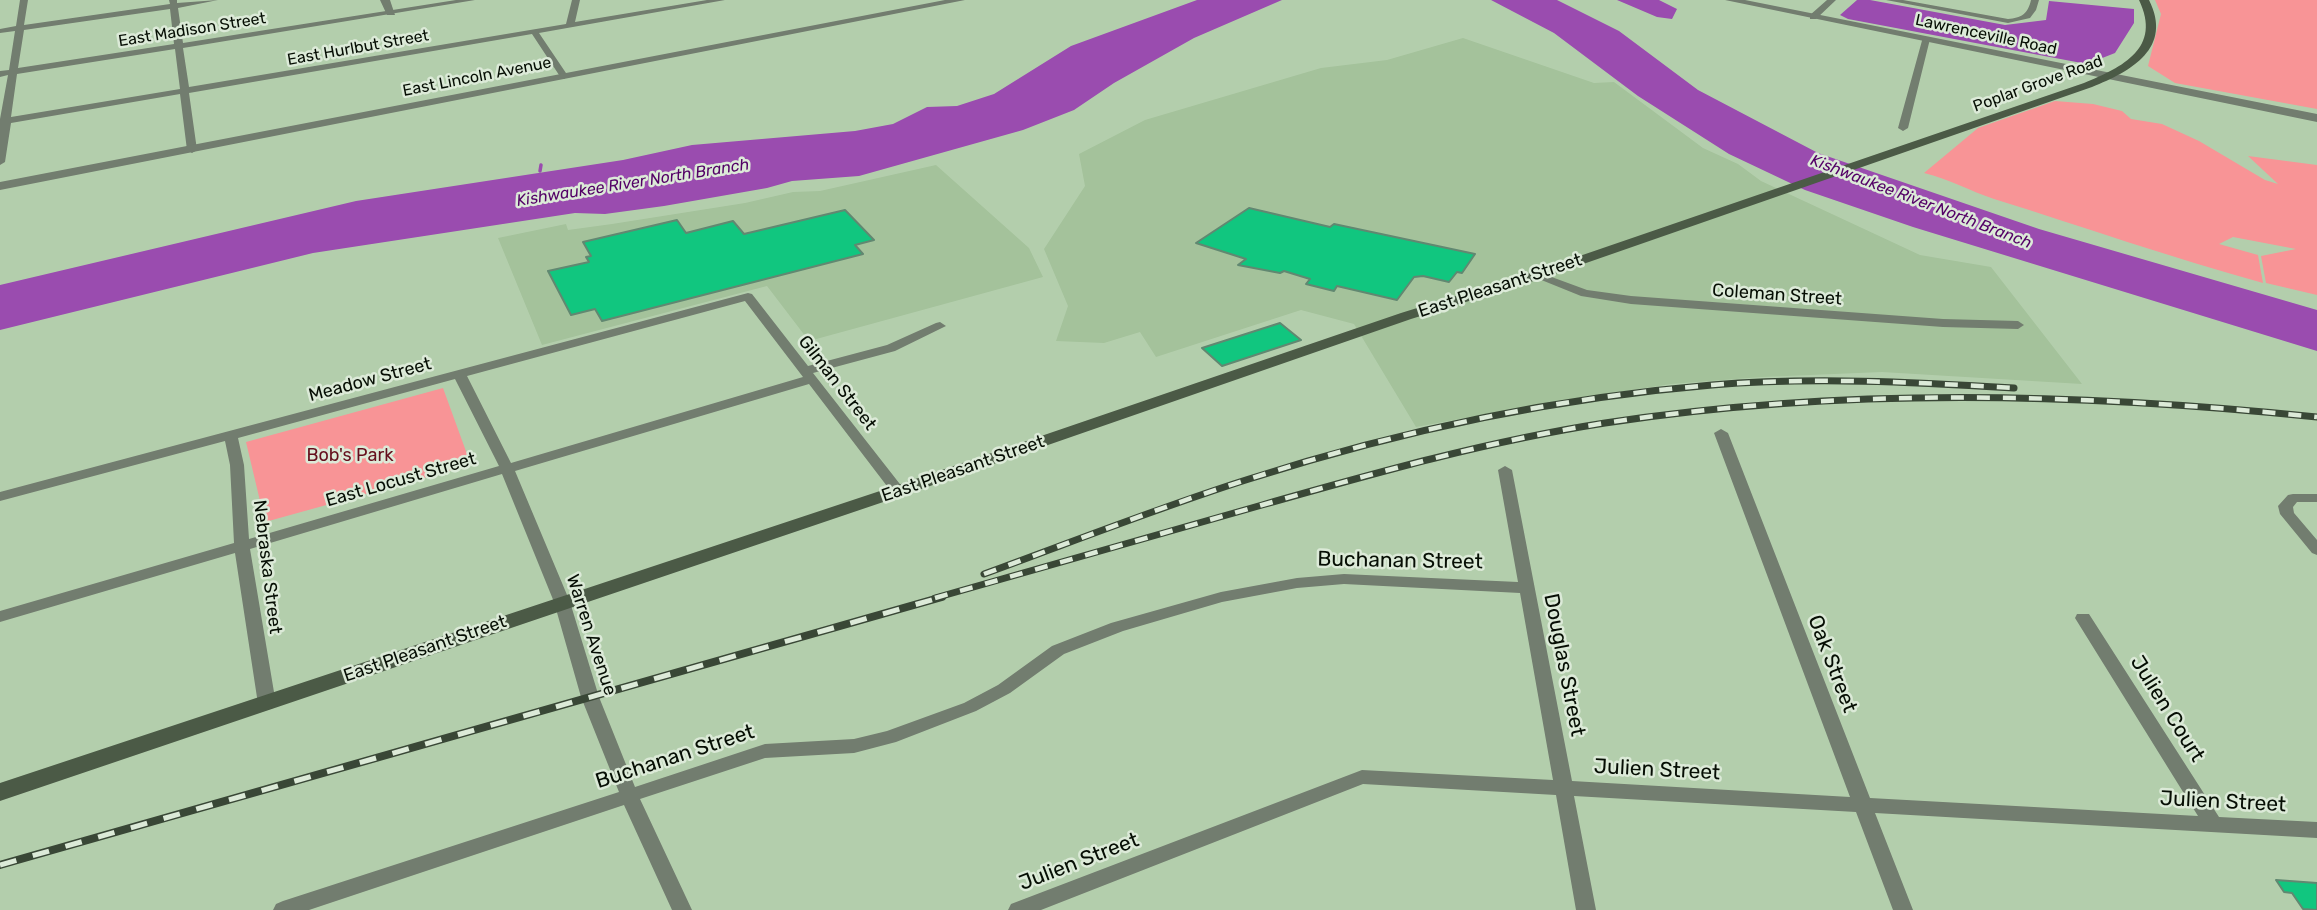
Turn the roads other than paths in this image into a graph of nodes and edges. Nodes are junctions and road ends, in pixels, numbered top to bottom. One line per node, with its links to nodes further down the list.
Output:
1 (24, 0): 17 (street)
2 (214, 0): 13 (street)
3 (385, 0): 14 (street)
4 (471, 0): 14 (street, East Madison Street)
5 (576, 0): 16 (street)
6 (721, 0): 16 (street, East Hurlbut Street)
7 (960, 0): 25 (street, East Lincoln Avenue)
8 (1730, 0): 15 (street, Lawrenceville Road)
9 (1832, 0): 15 (street)
10 (1890, 0): 11 (street)
11 (2035, 0)
12 (2144, 0): 22 (main road, Poplar Grove Road)
13 (174, 3): 17 (street); 21 (street)
14 (391, 13): 21 (street, East Madison Street)
15 (1813, 17): 20 (street, Lawrenceville Road)
16 (570, 26): 19 (street, East Hurlbut Street)
17 (20, 28): 18 (street); 23 (street)
18 (0, 31)
19 (535, 33): 25 (street); 28 (street, East Hurlbut Street)
20 (1926, 39): 26 (street, Lawrenceville Road); 31 (street)
21 (180, 47): 23 (street, East Madison Street); 28 (street)
22 (2128, 64): 26 (main road, Poplar Grove Road); 27 (street)
23 (14, 71): 24 (street, East Madison Street); 30 (street)
24 (0, 74)
25 (564, 76): 33 (street, East Lincoln Avenue)
26 (2108, 77): 27 (street, Lawrenceville Road); 32 (main road, Poplar Grove Road)
27 (2171, 90): 29 (street, Lawrenceville Road)
28 (183, 92): 30 (street, East Hurlbut Street); 33 (street)
29 (2317, 118)
30 (3, 122): 34 (street)
31 (1903, 128)
32 (1924, 141): 36 (main road, East Pleasant Street)
33 (192, 150): 35 (street, East Lincoln Avenue)
34 (0, 162)
35 (0, 186)
36 (1538, 275): 38 (street, Coleman Street); 46 (main road, East Pleasant Street)
37 (748, 297): 40 (street, Meadow Street); 41 (street, Gilman Street)
38 (2018, 325)
39 (940, 326): 41 (street, East Locust Street)
40 (459, 374): 43 (street, Meadow Street); 44 (street, Warren Avenue)
41 (809, 375): 44 (street, East Locust Street); 46 (street, Gilman Street)
42 (1721, 433): 59 (street, Oak Street)
43 (230, 435): 47 (street, Meadow Street); 49 (street, Nebraska Street)
44 (507, 469): 49 (street, East Locust Street); 52 (street, Warren Avenue)
45 (1505, 470): 51 (street, Douglas Street)
46 (898, 491): 52 (main road, East Pleasant Street)
47 (0, 498)
48 (2317, 498): 50 (street)
49 (242, 546): 53 (street, East Locust Street); 55 (street, Nebraska Street)
50 (2317, 550)
51 (1526, 588): 56 (street, Douglas Street); 58 (street, Buchanan Street)
52 (562, 602): 55 (main road, East Pleasant Street); 58 (street, Warren Avenue)
53 (0, 617)
54 (2083, 618): 60 (street, Julien Court)
55 (267, 704): 57 (main road, East Pleasant Street)
56 (1564, 788): 59 (street, Julien Street); 64 (street, Julien Street); 65 (street, Douglas Street)
57 (0, 792)
58 (629, 795): 62 (street, Buchanan Street); 63 (street, Warren Avenue)
59 (1862, 806): 60 (street, Julien Street); 66 (street, Oak Street)
60 (2214, 825): 61 (street, Julien Street)
61 (2317, 830)
62 (283, 910)
63 (682, 910)
64 (1018, 910)
65 (1586, 910)
66 (1903, 910)

